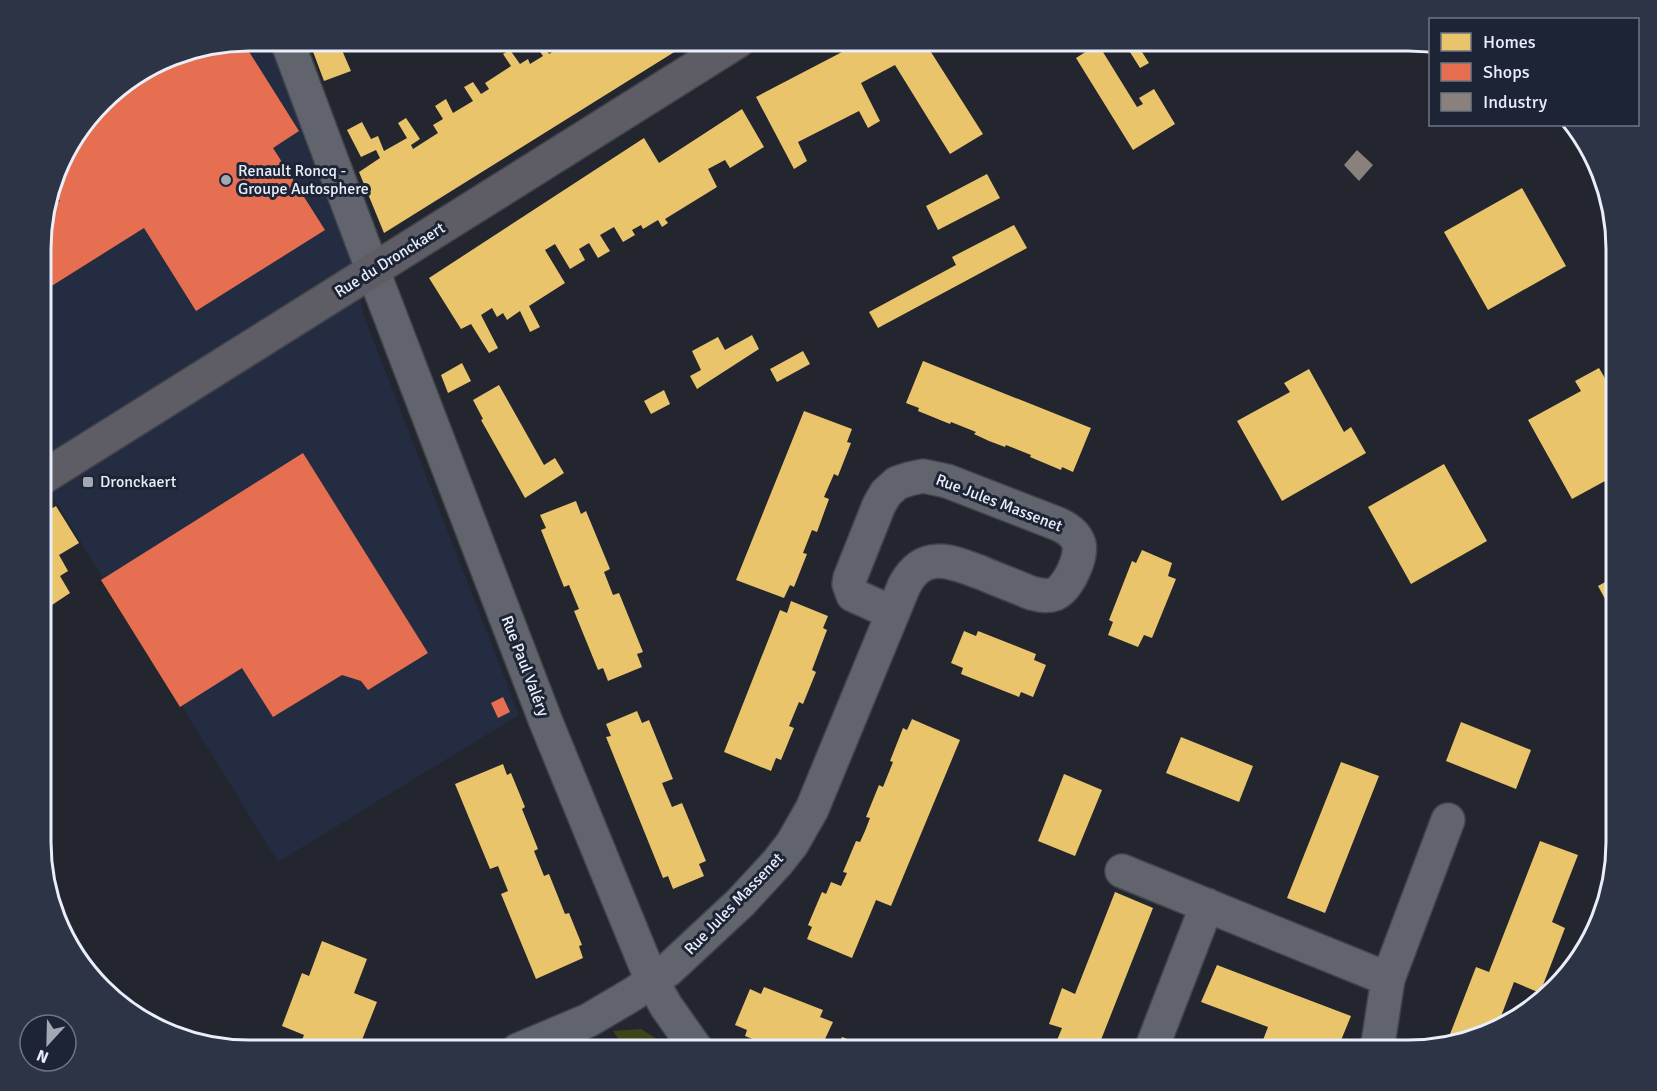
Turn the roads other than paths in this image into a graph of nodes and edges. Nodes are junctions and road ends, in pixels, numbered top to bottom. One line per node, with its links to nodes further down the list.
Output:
1 (291, 51): 3 (street, Rue Paul Valéry)
2 (721, 51): 3 (main road, Rue du Dronckaert)
3 (373, 271): 4 (main road, Rue du Dronckaert); 10 (street, Rue Paul Valéry)
4 (51, 472)
5 (893, 613): 5 (street, Rue Jules Massenet); 10 (street, Rue Jules Massenet)
6 (1448, 820): 9 (street)
7 (1122, 871): 8 (street)
8 (1207, 905): 9 (street); 13 (street)
9 (1388, 979): 14 (street)
10 (652, 981): 11 (street, Rue Jules Massenet); 12 (street, Rue Paul Valéry)
11 (545, 1040)
12 (690, 1040)
13 (1154, 1040)
14 (1379, 1040)

